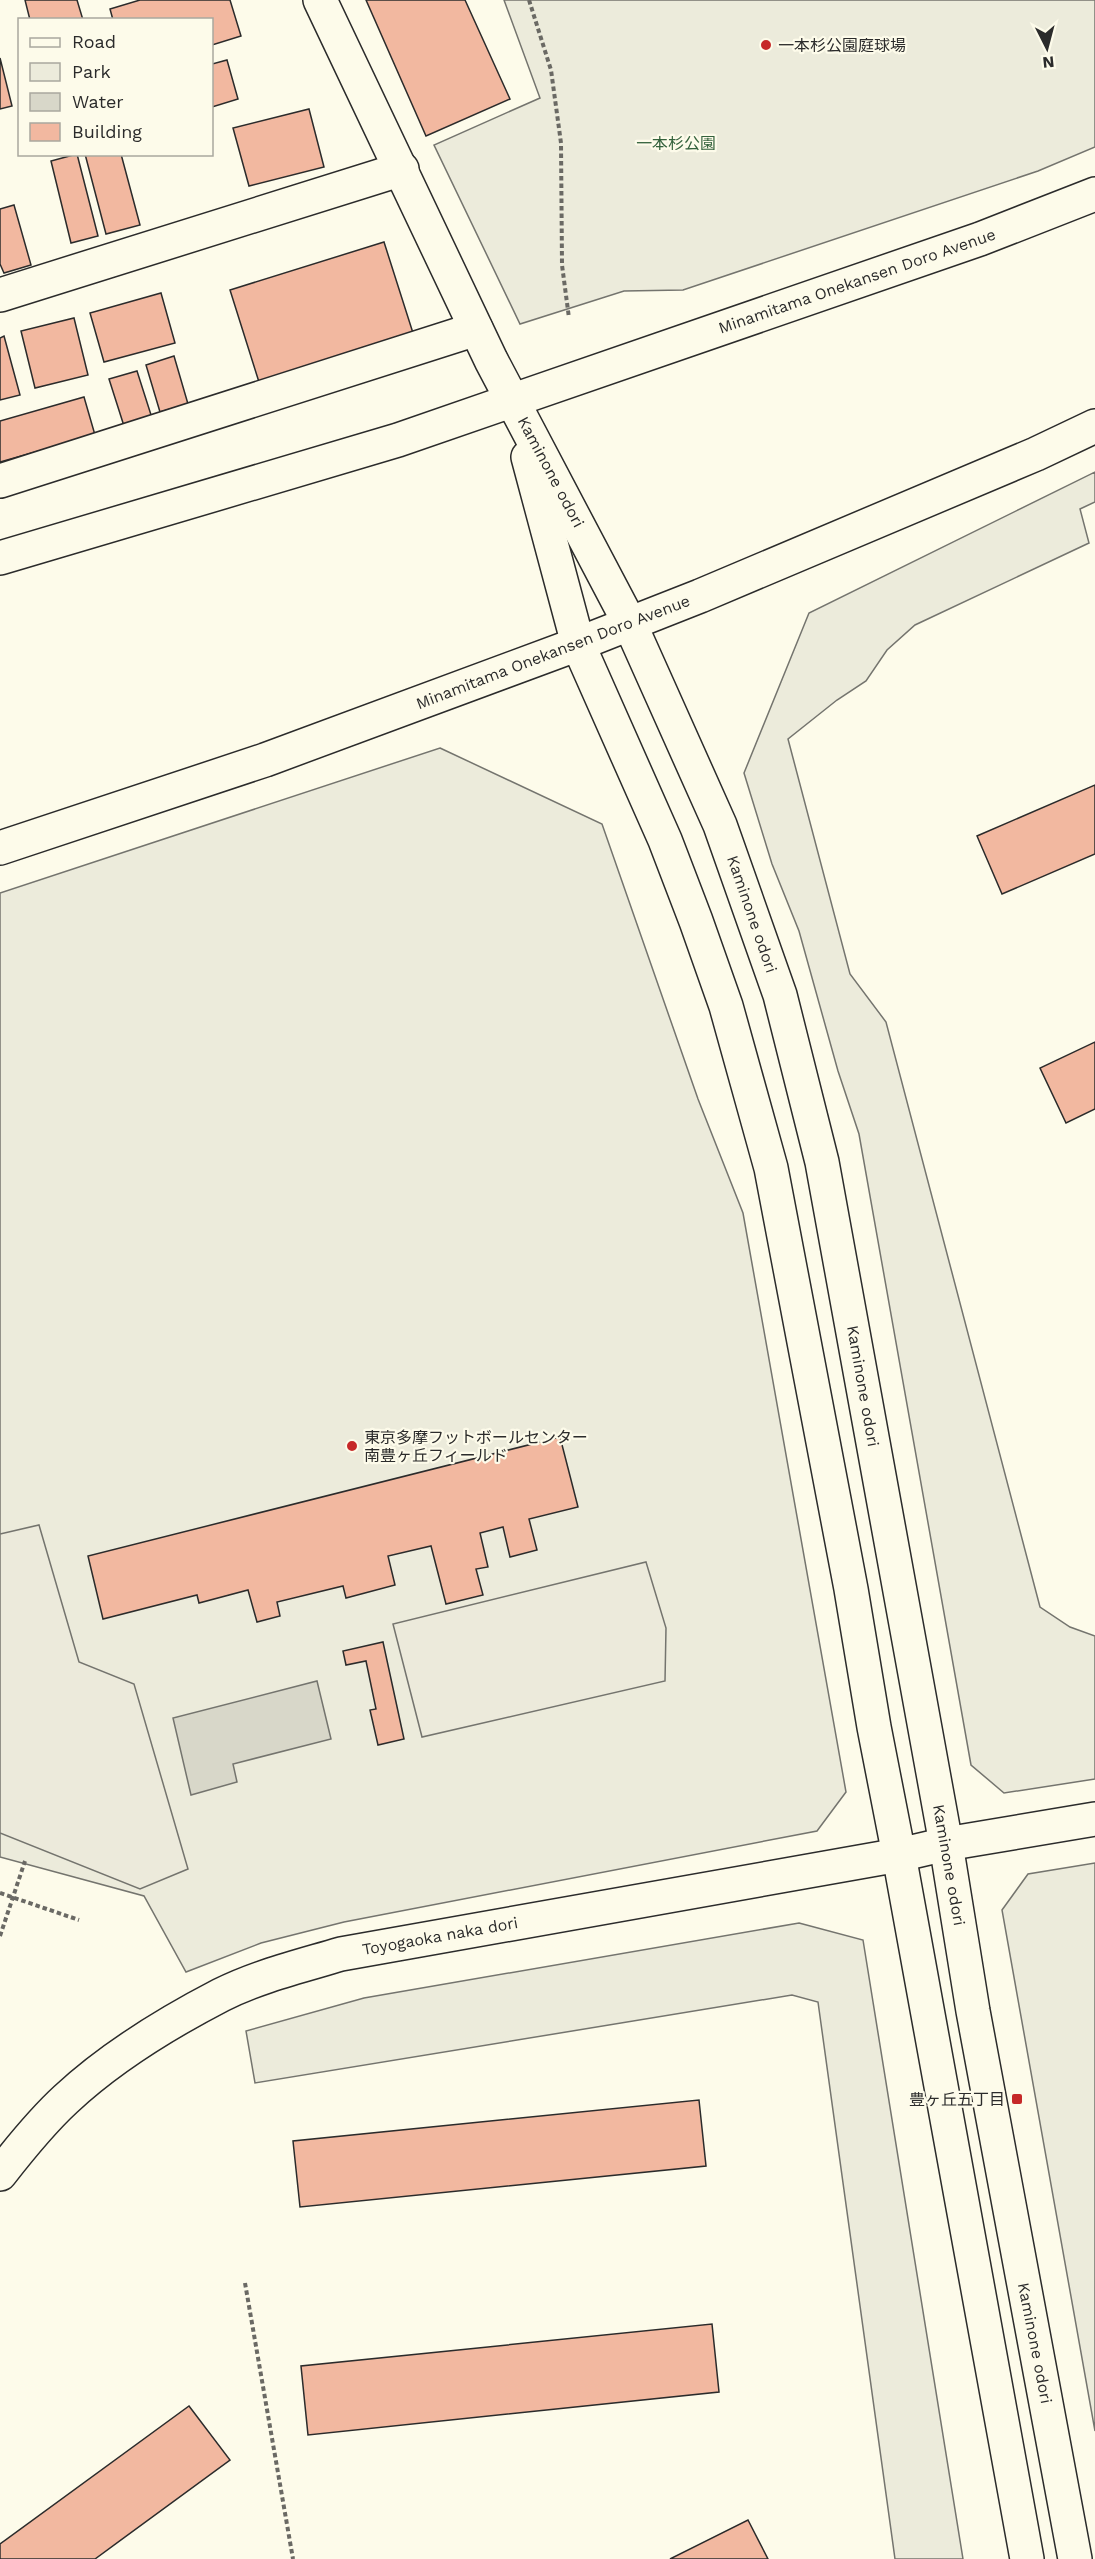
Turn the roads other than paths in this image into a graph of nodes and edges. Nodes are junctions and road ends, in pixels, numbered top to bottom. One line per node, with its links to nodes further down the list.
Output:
1 (320, 0): 2 (street)
2 (402, 169): 4 (street); 5 (street)
3 (1095, 194): 6 (street, Minamitama Onekansen Doro Avenue)
4 (0, 295)
5 (476, 329): 6 (street); 8 (street)
6 (513, 400): 9 (street, Minamitama Onekansen Doro Avenue); 10 (street, Kaminone odori); 11 (street, Kaminone odori)
7 (1095, 426): 10 (street, Minamitama Onekansen Doro Avenue)
8 (0, 481)
9 (0, 558)
10 (630, 624): 11 (street, Minamitama Onekansen Doro Avenue); 14 (street, Kaminone odori)
11 (578, 644): 12 (street, Minamitama Onekansen Doro Avenue); 15 (street, Kaminone odori)
12 (0, 848)
13 (1095, 1819): 14 (street, Toyogaoka naka dori)
14 (946, 1844): 15 (street, Toyogaoka naka dori); 18 (street, Kaminone odori)
15 (899, 1855): 16 (street, Toyogaoka naka dori); 17 (street, Kaminone odori)
16 (0, 2174)
17 (1027, 2559)
18 (1075, 2559)

